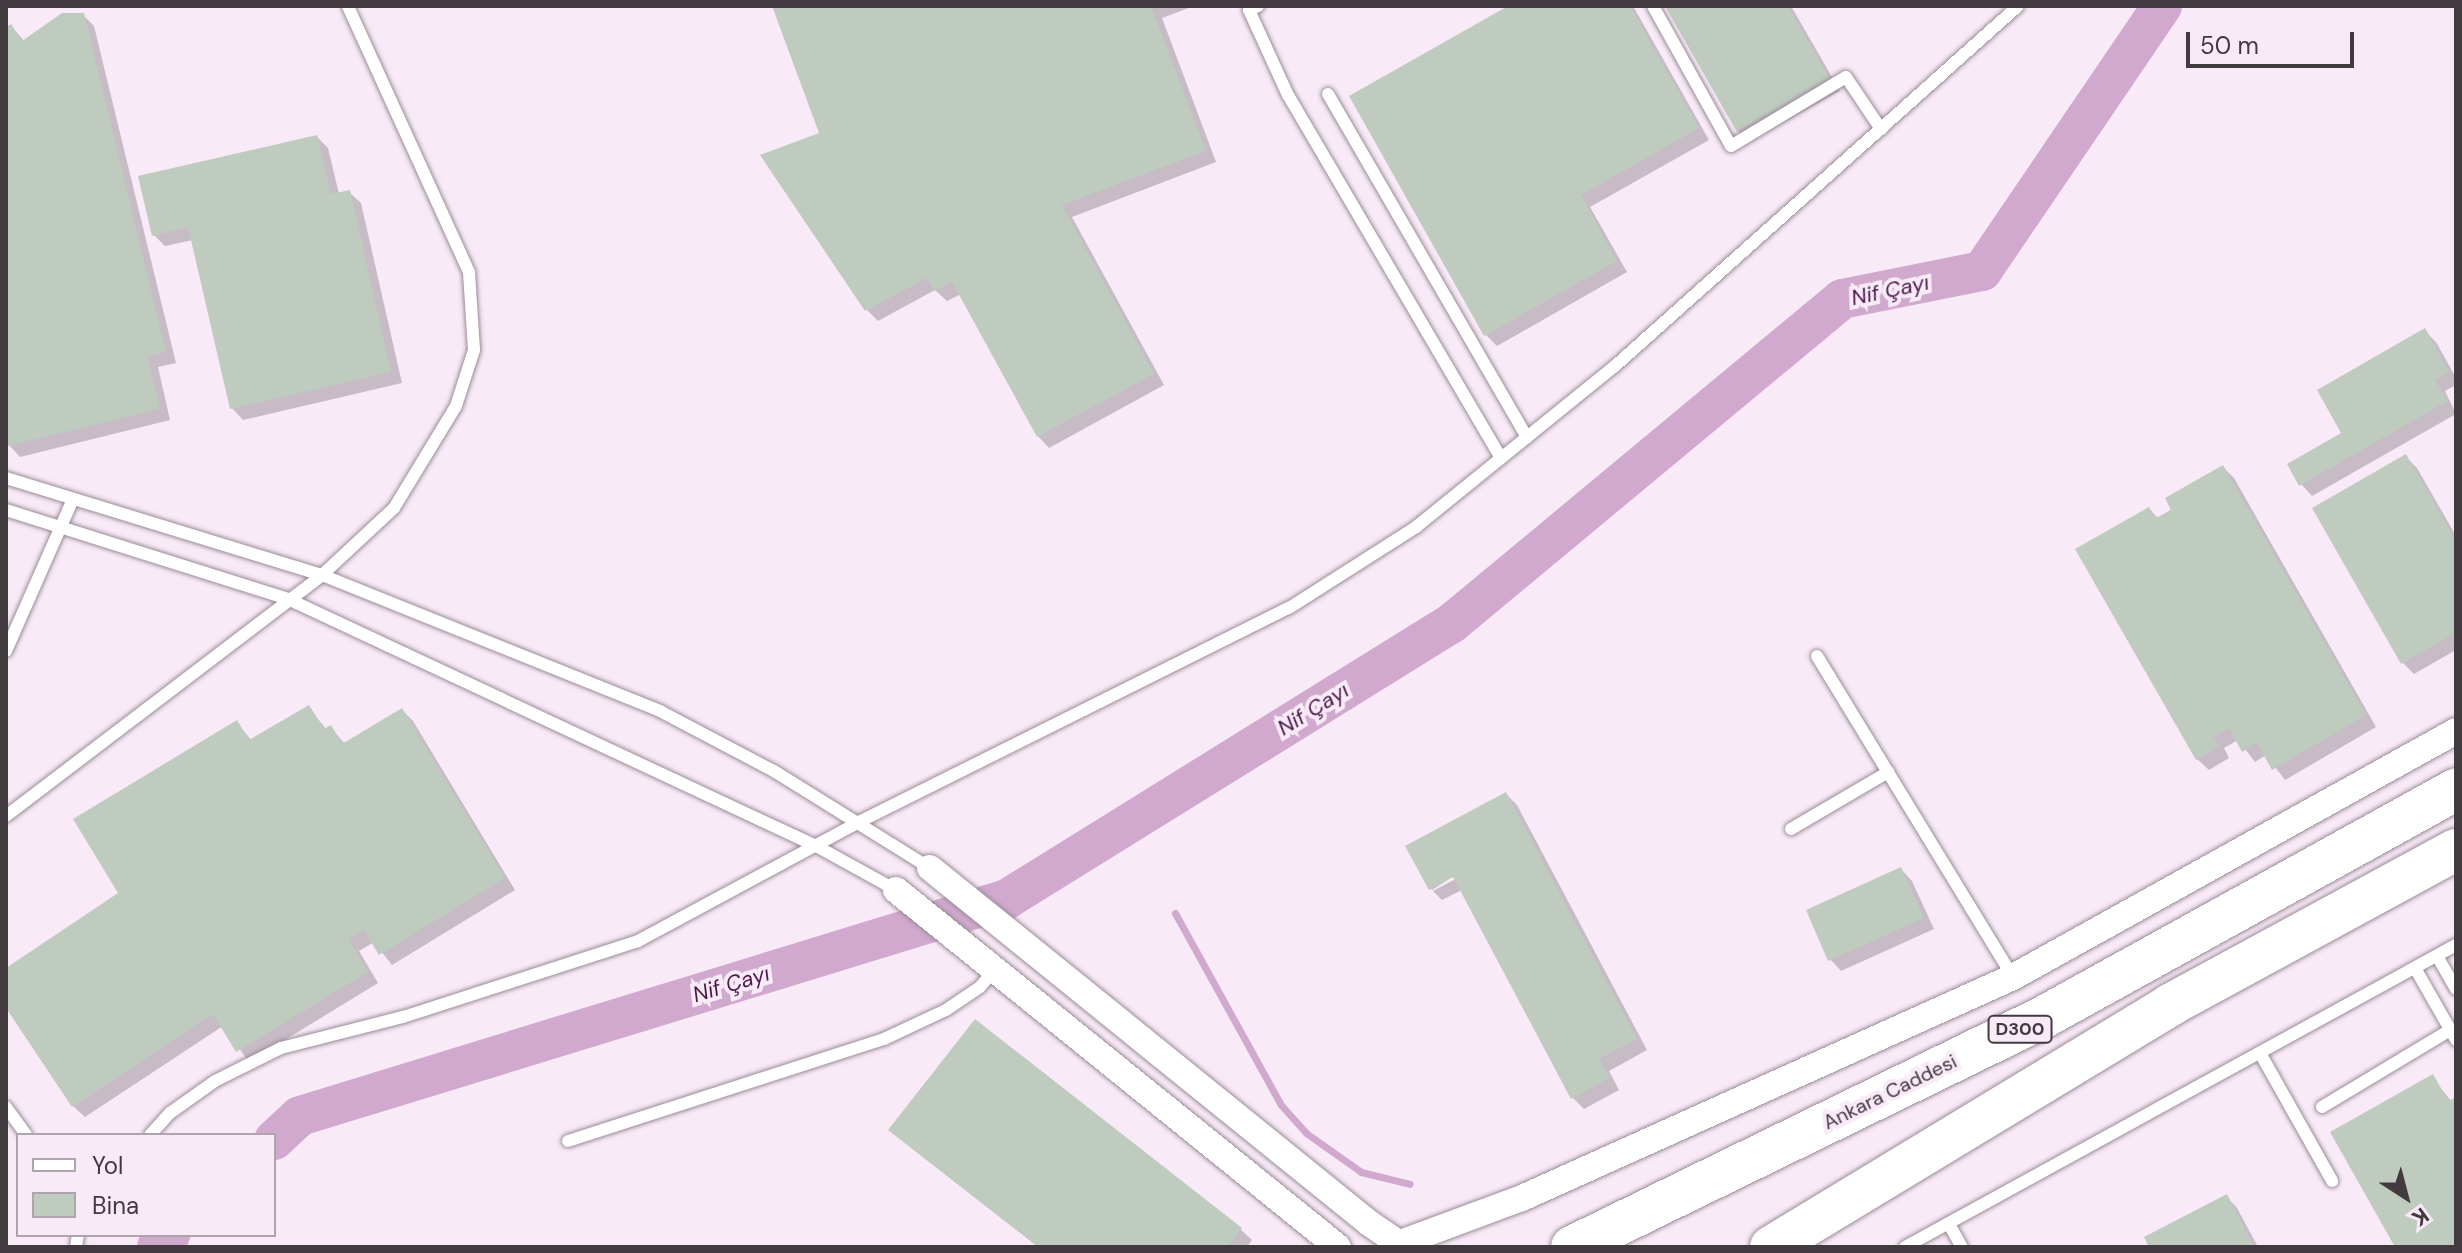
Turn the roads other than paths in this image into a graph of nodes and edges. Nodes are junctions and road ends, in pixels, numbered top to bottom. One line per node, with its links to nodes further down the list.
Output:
1 (348, 6): 13 (lane)
2 (1258, 6): 8 (lane)
3 (1653, 6): 6 (lane)
4 (2018, 6): 6 (lane)
5 (1328, 94): 7 (lane)
6 (1881, 129): 7 (lane)
7 (1527, 437): 8 (lane)
8 (1501, 458): 21 (lane)
9 (6, 478): 10 (lane)
10 (73, 499): 12 (lane); 13 (lane)
11 (6, 510): 12 (lane)
12 (61, 527): 14 (lane); 15 (lane)
13 (322, 575): 14 (lane); 21 (lane)
14 (288, 599): 20 (lane); 23 (lane)
15 (6, 651)
16 (1817, 656): 18 (lane)
17 (2456, 731): 32 (street)
18 (1888, 772): 22 (lane); 32 (lane)
19 (2456, 789): 45 (highway, Ankara Caddesi / D300)
20 (6, 816)
21 (859, 822): 23 (lane); 25 (lane)
22 (1791, 829)
23 (816, 846): 26 (lane); 39 (lane)
24 (2456, 850): 46 (highway, D300)
25 (930, 868): 27 (street)
26 (896, 890): 31 (street)
27 (1019, 941): 31 (street); 43 (street)
28 (2456, 945): 29 (lane)
29 (2437, 956): 30 (lane); 33 (lane)
30 (2415, 968): 34 (lane); 35 (lane)
31 (996, 969): 40 (lane); 44 (street)
32 (2013, 977): 43 (street)
33 (2456, 989)
34 (2453, 1035): 37 (lane)
35 (2260, 1053): 41 (lane); 42 (lane)
36 (6, 1107): 38 (lane)
37 (2322, 1107)
38 (25, 1133)
39 (152, 1133)
40 (568, 1141)
41 (2332, 1181)
42 (1949, 1224): 47 (lane); 48 (lane)
43 (1397, 1245)
44 (1338, 1247)
45 (1572, 1247)
46 (1771, 1247)
47 (1905, 1247)
48 (1962, 1247)

